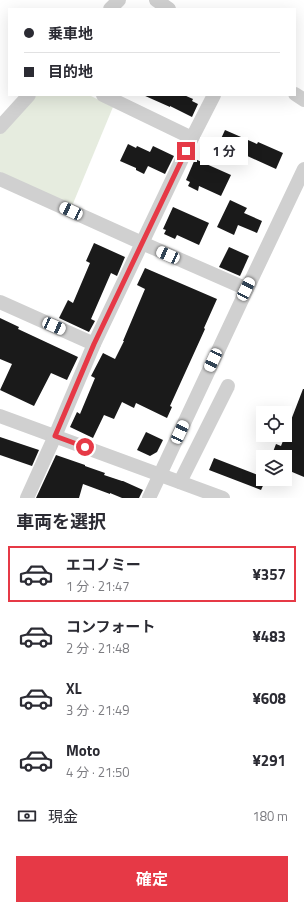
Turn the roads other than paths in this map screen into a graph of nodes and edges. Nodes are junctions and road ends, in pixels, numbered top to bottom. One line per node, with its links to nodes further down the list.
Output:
1 (119, 0): 3 (street)
2 (156, 0): 4 (street)
3 (111, 8)
4 (168, 8)
5 (28, 96): 8 (street)
6 (105, 96): 9 (street)
7 (213, 96): 9 (street)
8 (0, 127)
9 (192, 138): 12 (street)
10 (304, 169): 13 (street)
11 (0, 178): 12 (street)
12 (142, 243): 13 (street); 15 (street)
13 (246, 289): 19 (street)
14 (0, 302): 15 (street)
15 (94, 344): 18 (street)
16 (228, 386): 20 (street)
17 (0, 416): 18 (street)
18 (55, 436): 19 (street); 21 (street)
19 (160, 475): 20 (street); 22 (street)
20 (180, 482): 23 (street)
21 (27, 498)
22 (149, 498)
23 (223, 498)

